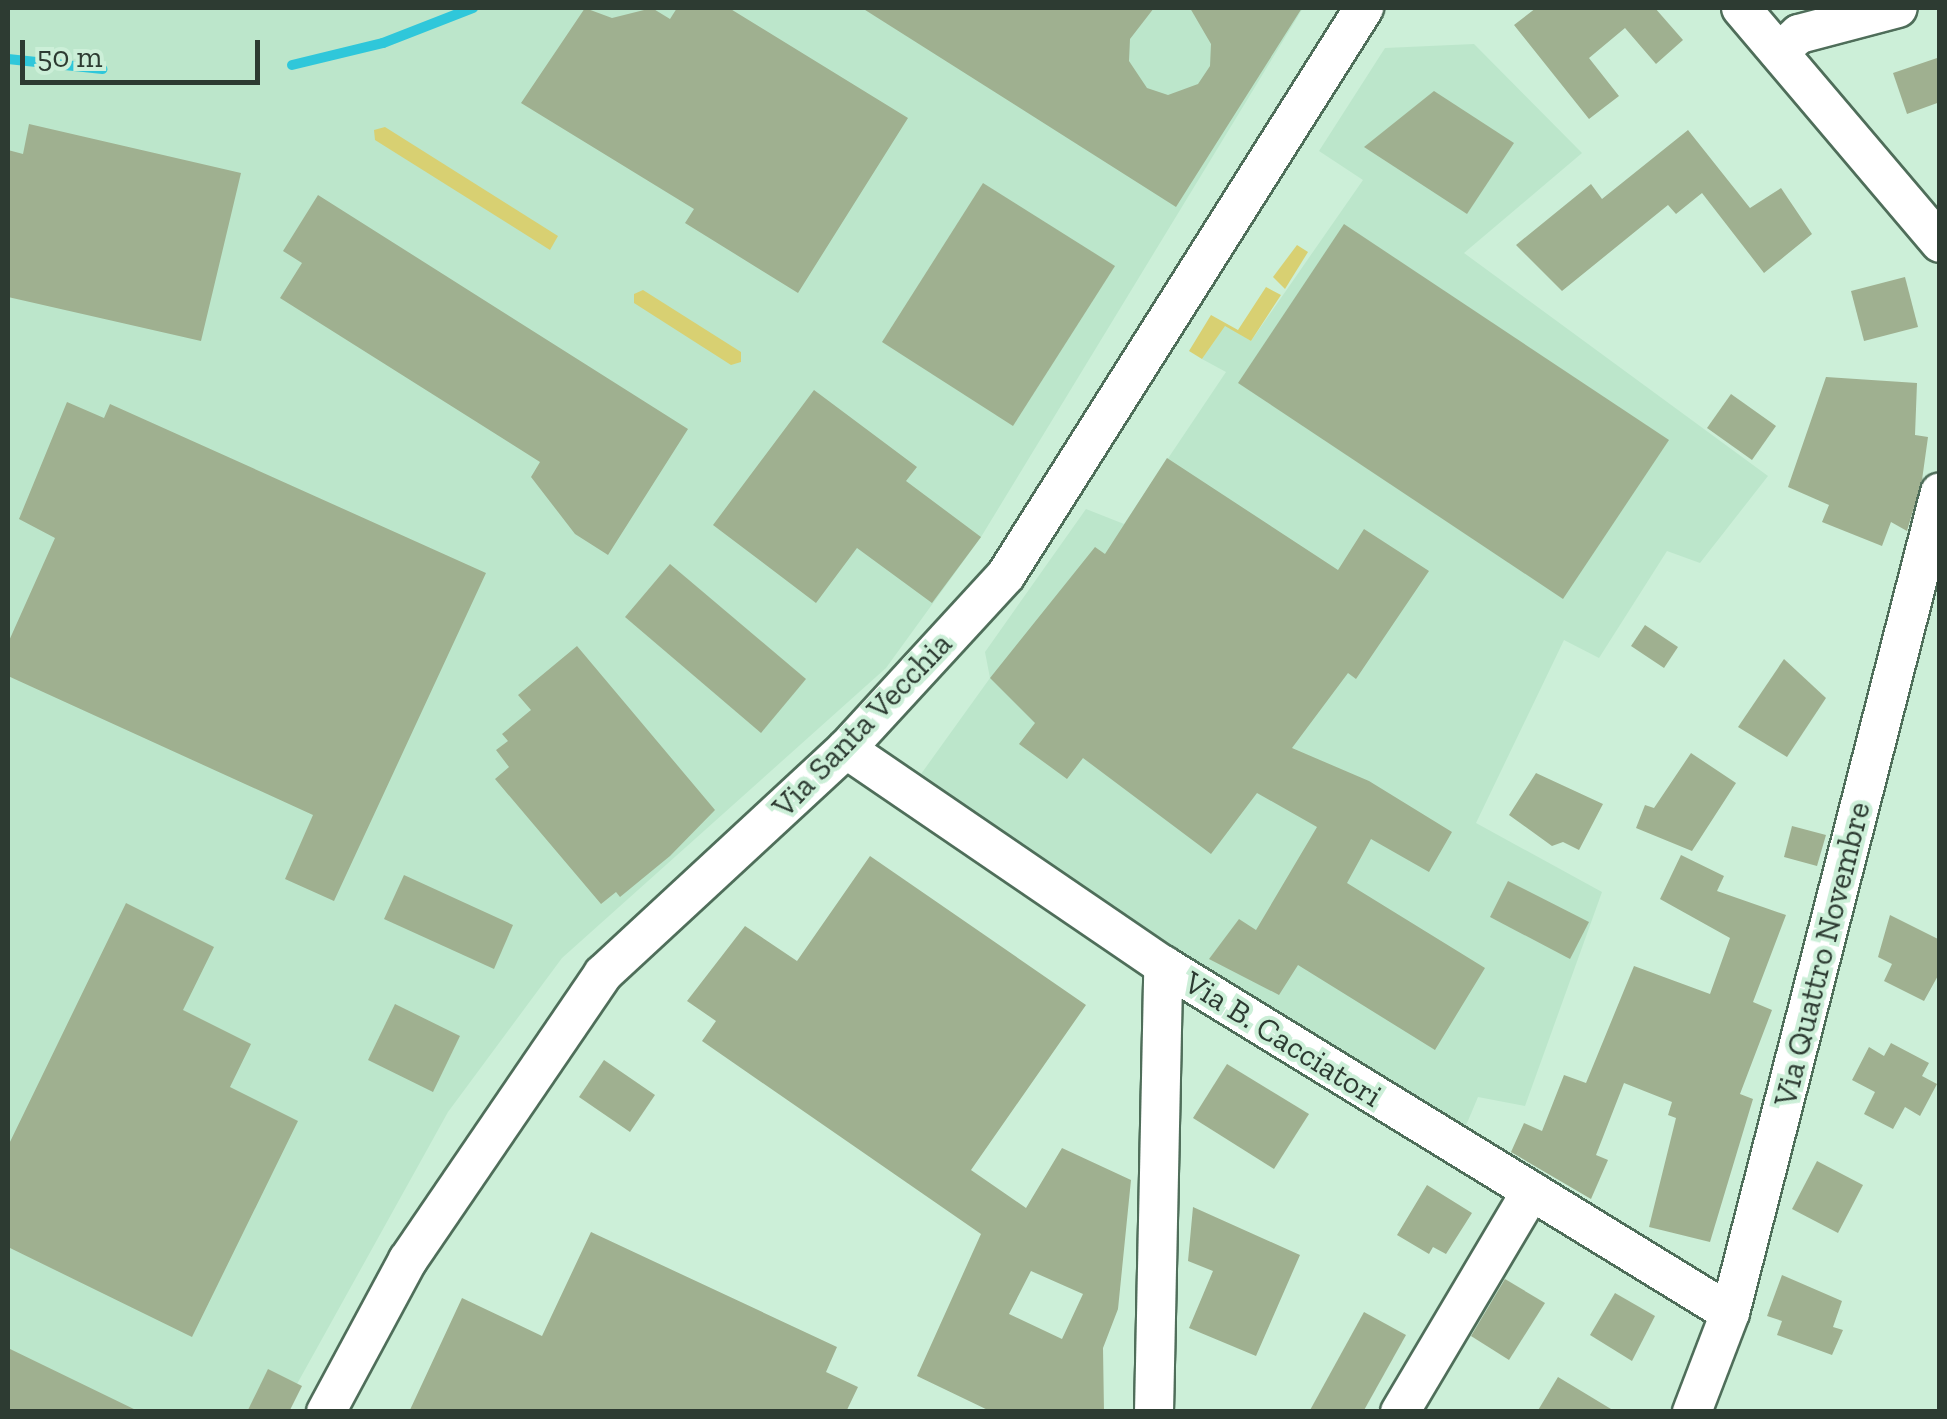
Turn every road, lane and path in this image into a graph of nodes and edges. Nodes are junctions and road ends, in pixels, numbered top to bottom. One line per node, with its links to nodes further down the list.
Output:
1 (1364, 8): 8 (street, Via Santa Vecchia)
2 (1741, 8): 4 (street)
3 (1898, 8): 4 (street)
4 (1779, 52): 5 (street)
5 (1940, 242)
6 (1940, 492): 7 (street, Via Quattro Novembre)
7 (1927, 596): 11 (street, Via Quattro Novembre)
8 (846, 749): 9 (street, Via B. Cacciatori); 12 (street, Via Santa Vecchia)
9 (1163, 965): 10 (street, Via B. Cacciatori); 13 (street)
10 (1531, 1191): 11 (street, Via B. Cacciatori); 14 (street)
11 (1730, 1313): 15 (street, Via Quattro Novembre)
12 (326, 1412)
13 (1154, 1412)
14 (1400, 1412)
15 (1692, 1412)

